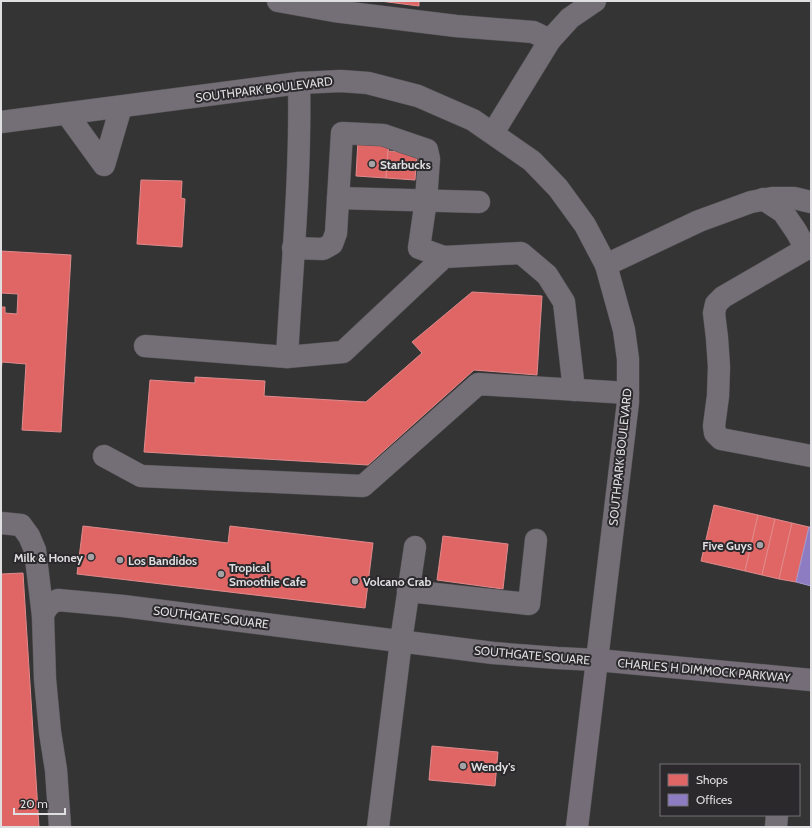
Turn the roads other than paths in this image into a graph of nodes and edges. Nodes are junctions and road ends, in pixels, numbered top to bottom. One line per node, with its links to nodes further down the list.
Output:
1 (278, 1): 3 (street)
2 (595, 1): 3 (street)
3 (550, 40): 8 (street)
4 (299, 83): 5 (street, SOUTHPARK BOULEVARD); 8 (street, SOUTHPARK BOULEVARD); 15 (street)
5 (121, 107): 6 (street, SOUTHPARK BOULEVARD); 6 (street)
6 (67, 114): 7 (street, SOUTHPARK BOULEVARD)
7 (1, 122)
8 (493, 134): 17 (street, SOUTHPARK BOULEVARD)
9 (338, 198): 11 (street); 11 (street); 15 (street)
10 (763, 199): 13 (street); 14 (street); 17 (street)
11 (426, 200): 12 (street); 16 (street)
12 (479, 202)
13 (811, 202)
14 (809, 247): 23 (street)
15 (293, 248): 19 (street)
16 (444, 257): 19 (street); 20 (street)
17 (606, 266): 21 (street, SOUTHPARK BOULEVARD)
18 (145, 346): 19 (street)
19 (287, 357)
20 (574, 390): 21 (street); 22 (street)
21 (628, 393): 30 (street, SOUTHPARK BOULEVARD)
22 (104, 456)
23 (811, 456)
24 (1, 523): 28 (street)
25 (536, 540): 27 (street)
26 (415, 547): 27 (street)
27 (408, 591): 29 (street)
28 (44, 616): 29 (street, SOUTHGATE SQUARE); 33 (street)
29 (401, 640): 30 (street, SOUTHGATE SQUARE); 34 (street)
30 (597, 660): 31 (main road, CHARLES H DIMMOCK PARKWAY); 35 (main road, SOUTHPARK BOULEVARD)
31 (811, 680)
32 (777, 816): 36 (street)
33 (60, 827)
34 (378, 827)
35 (577, 827)
36 (776, 827)

